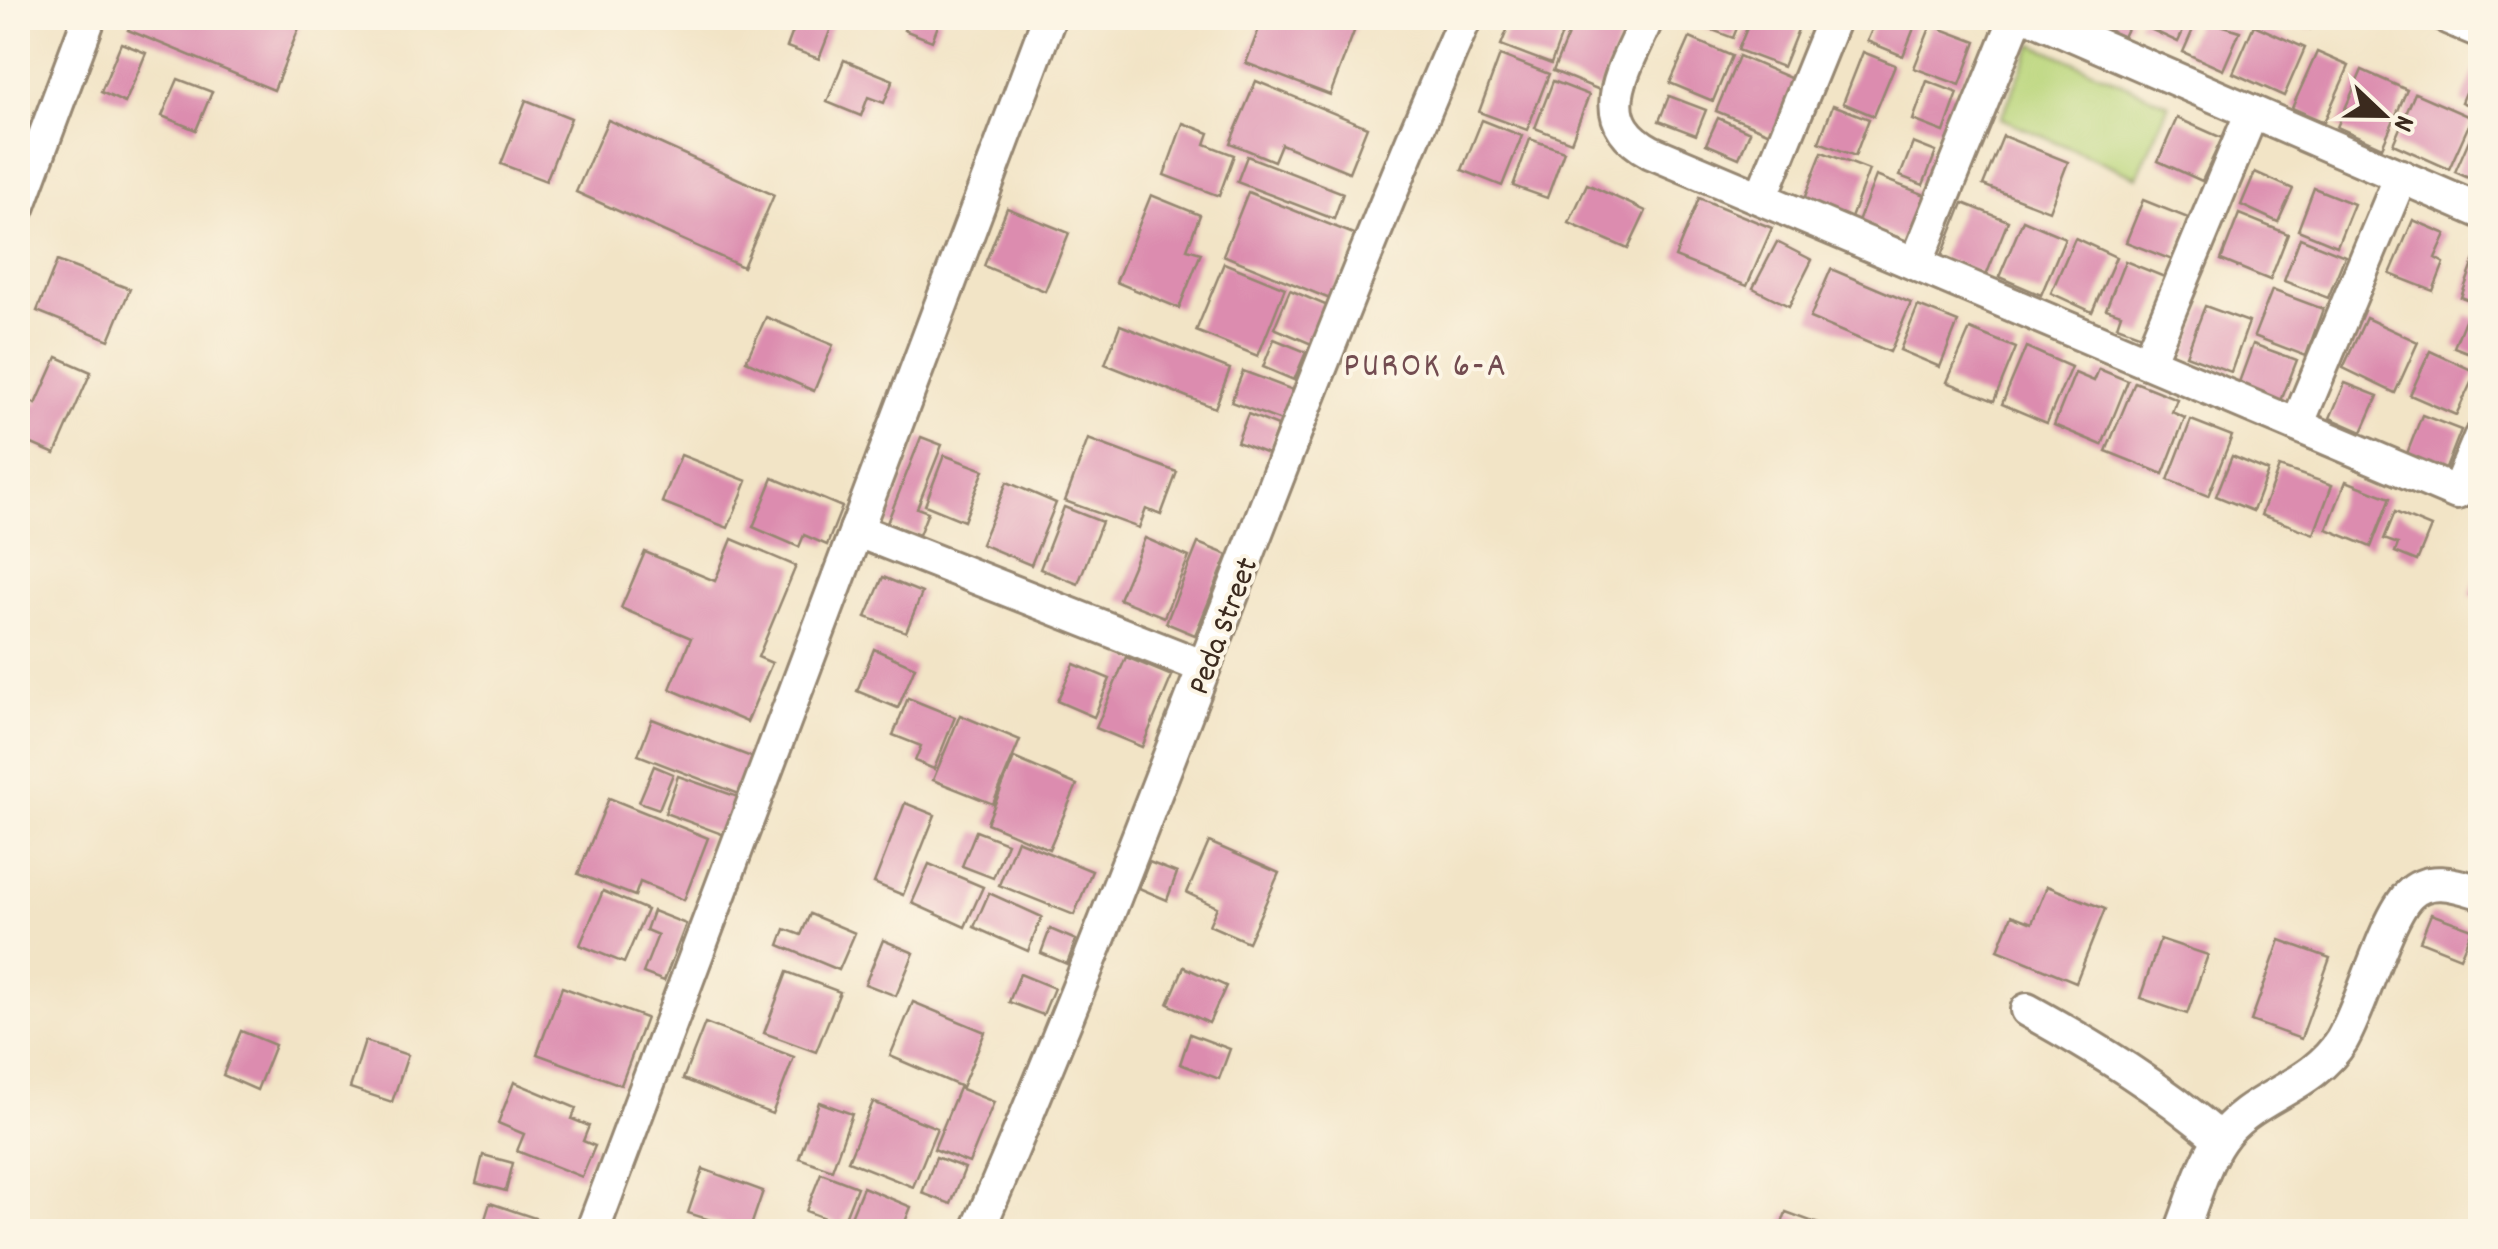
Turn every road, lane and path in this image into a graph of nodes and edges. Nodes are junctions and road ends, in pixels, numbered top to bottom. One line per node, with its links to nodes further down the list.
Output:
1 (89, 18): 13 (street)
2 (1049, 18): 19 (street)
3 (1466, 18): 20 (street, Peda Street)
4 (1647, 18): 12 (street)
5 (1834, 18): 12 (street)
6 (2016, 18): 15 (street)
7 (2035, 18): 10 (street)
8 (2450, 18): 9 (street)
9 (2480, 31)
10 (2252, 112): 11 (street); 16 (street)
11 (2402, 176): 14 (street); 17 (street)
12 (1761, 198): 15 (street)
13 (18, 208)
14 (2480, 210)
15 (1916, 264): 16 (street)
16 (2148, 362): 17 (street)
17 (2298, 425): 18 (street)
18 (2480, 438)
19 (856, 530): 20 (street); 24 (street)
20 (1204, 668): 25 (street, Peda Street)
21 (2480, 892): 23 (street)
22 (2026, 1010): 23 (street)
23 (2220, 1139): 26 (street)
24 (592, 1232)
25 (977, 1232)
26 (2181, 1232)

